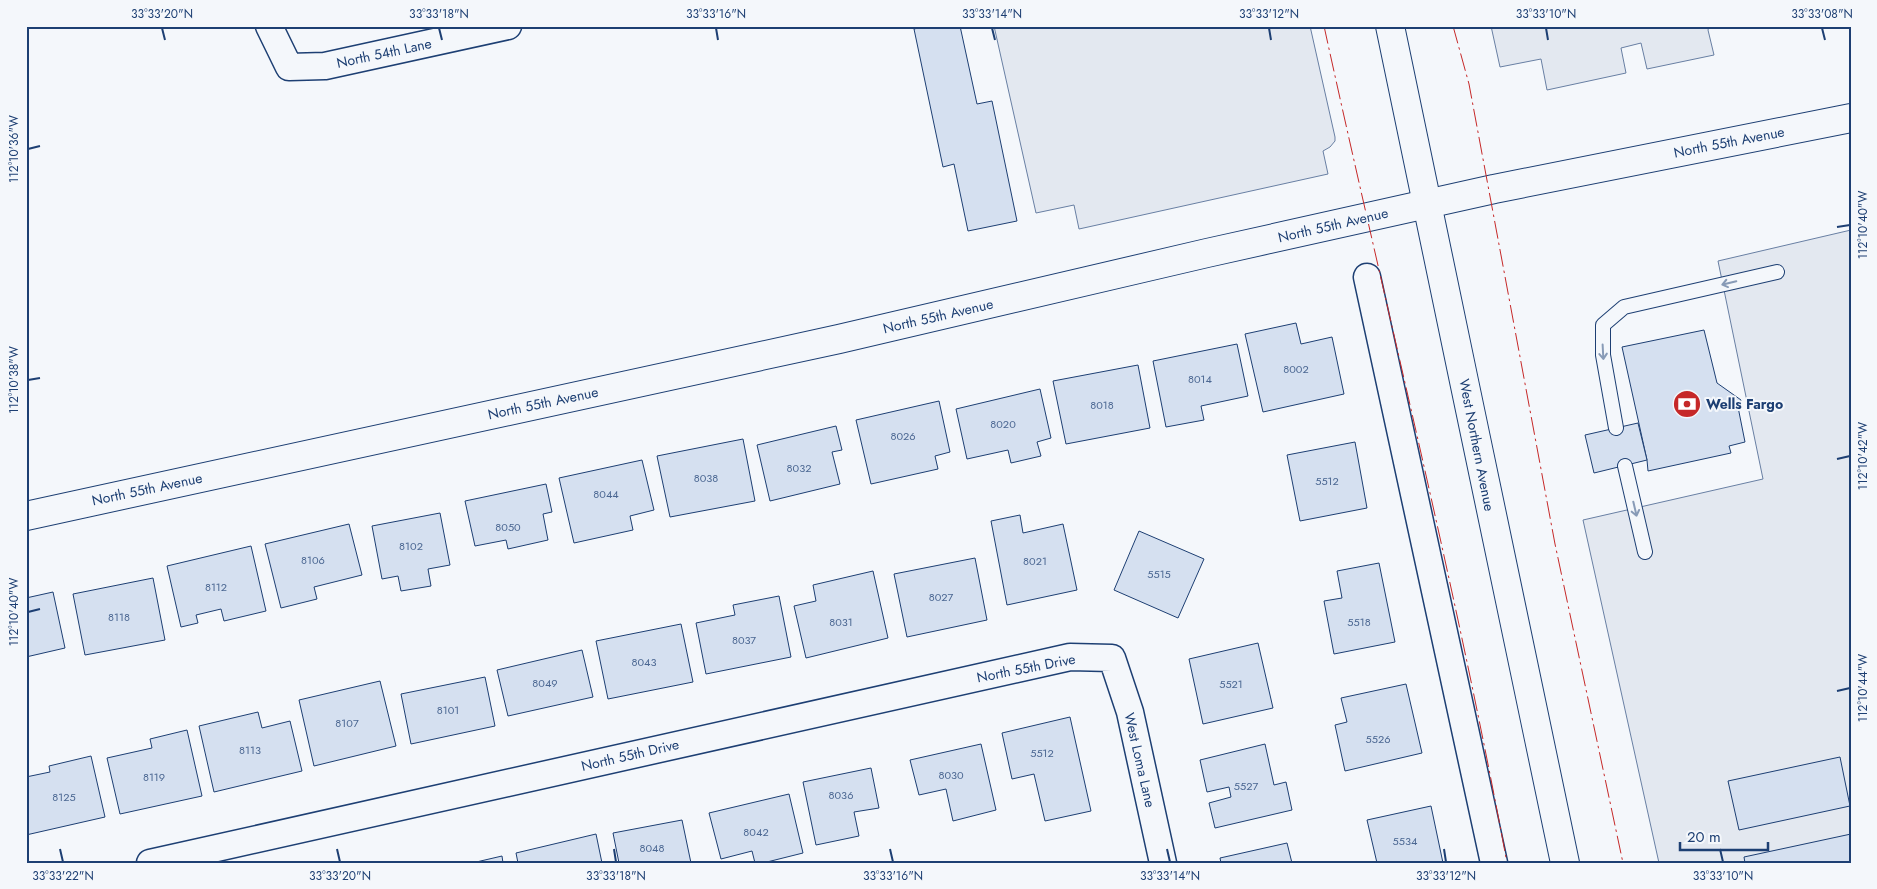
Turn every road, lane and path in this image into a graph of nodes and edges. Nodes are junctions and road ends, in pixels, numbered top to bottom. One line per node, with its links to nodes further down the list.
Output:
1 (269, 26): 2 (street, North 54th Lane)
2 (508, 26)
3 (1390, 26): 5 (street, West Northern Avenue)
4 (1851, 118): 5 (street, North 55th Avenue)
5 (1428, 204): 10 (street, North 55th Avenue); 16 (street, West Northern Avenue)
6 (1777, 272): 8 (lane, one-way to 8)
7 (1367, 277): 15 (street)
8 (1616, 428)
9 (1625, 466): 11 (lane, one-way to 11)
10 (26, 516)
11 (1644, 552)
12 (1112, 658): 13 (street, North 55th Drive); 14 (street, West Loma Lane)
13 (150, 863)
14 (1163, 863)
15 (1494, 863)
16 (1566, 863)

